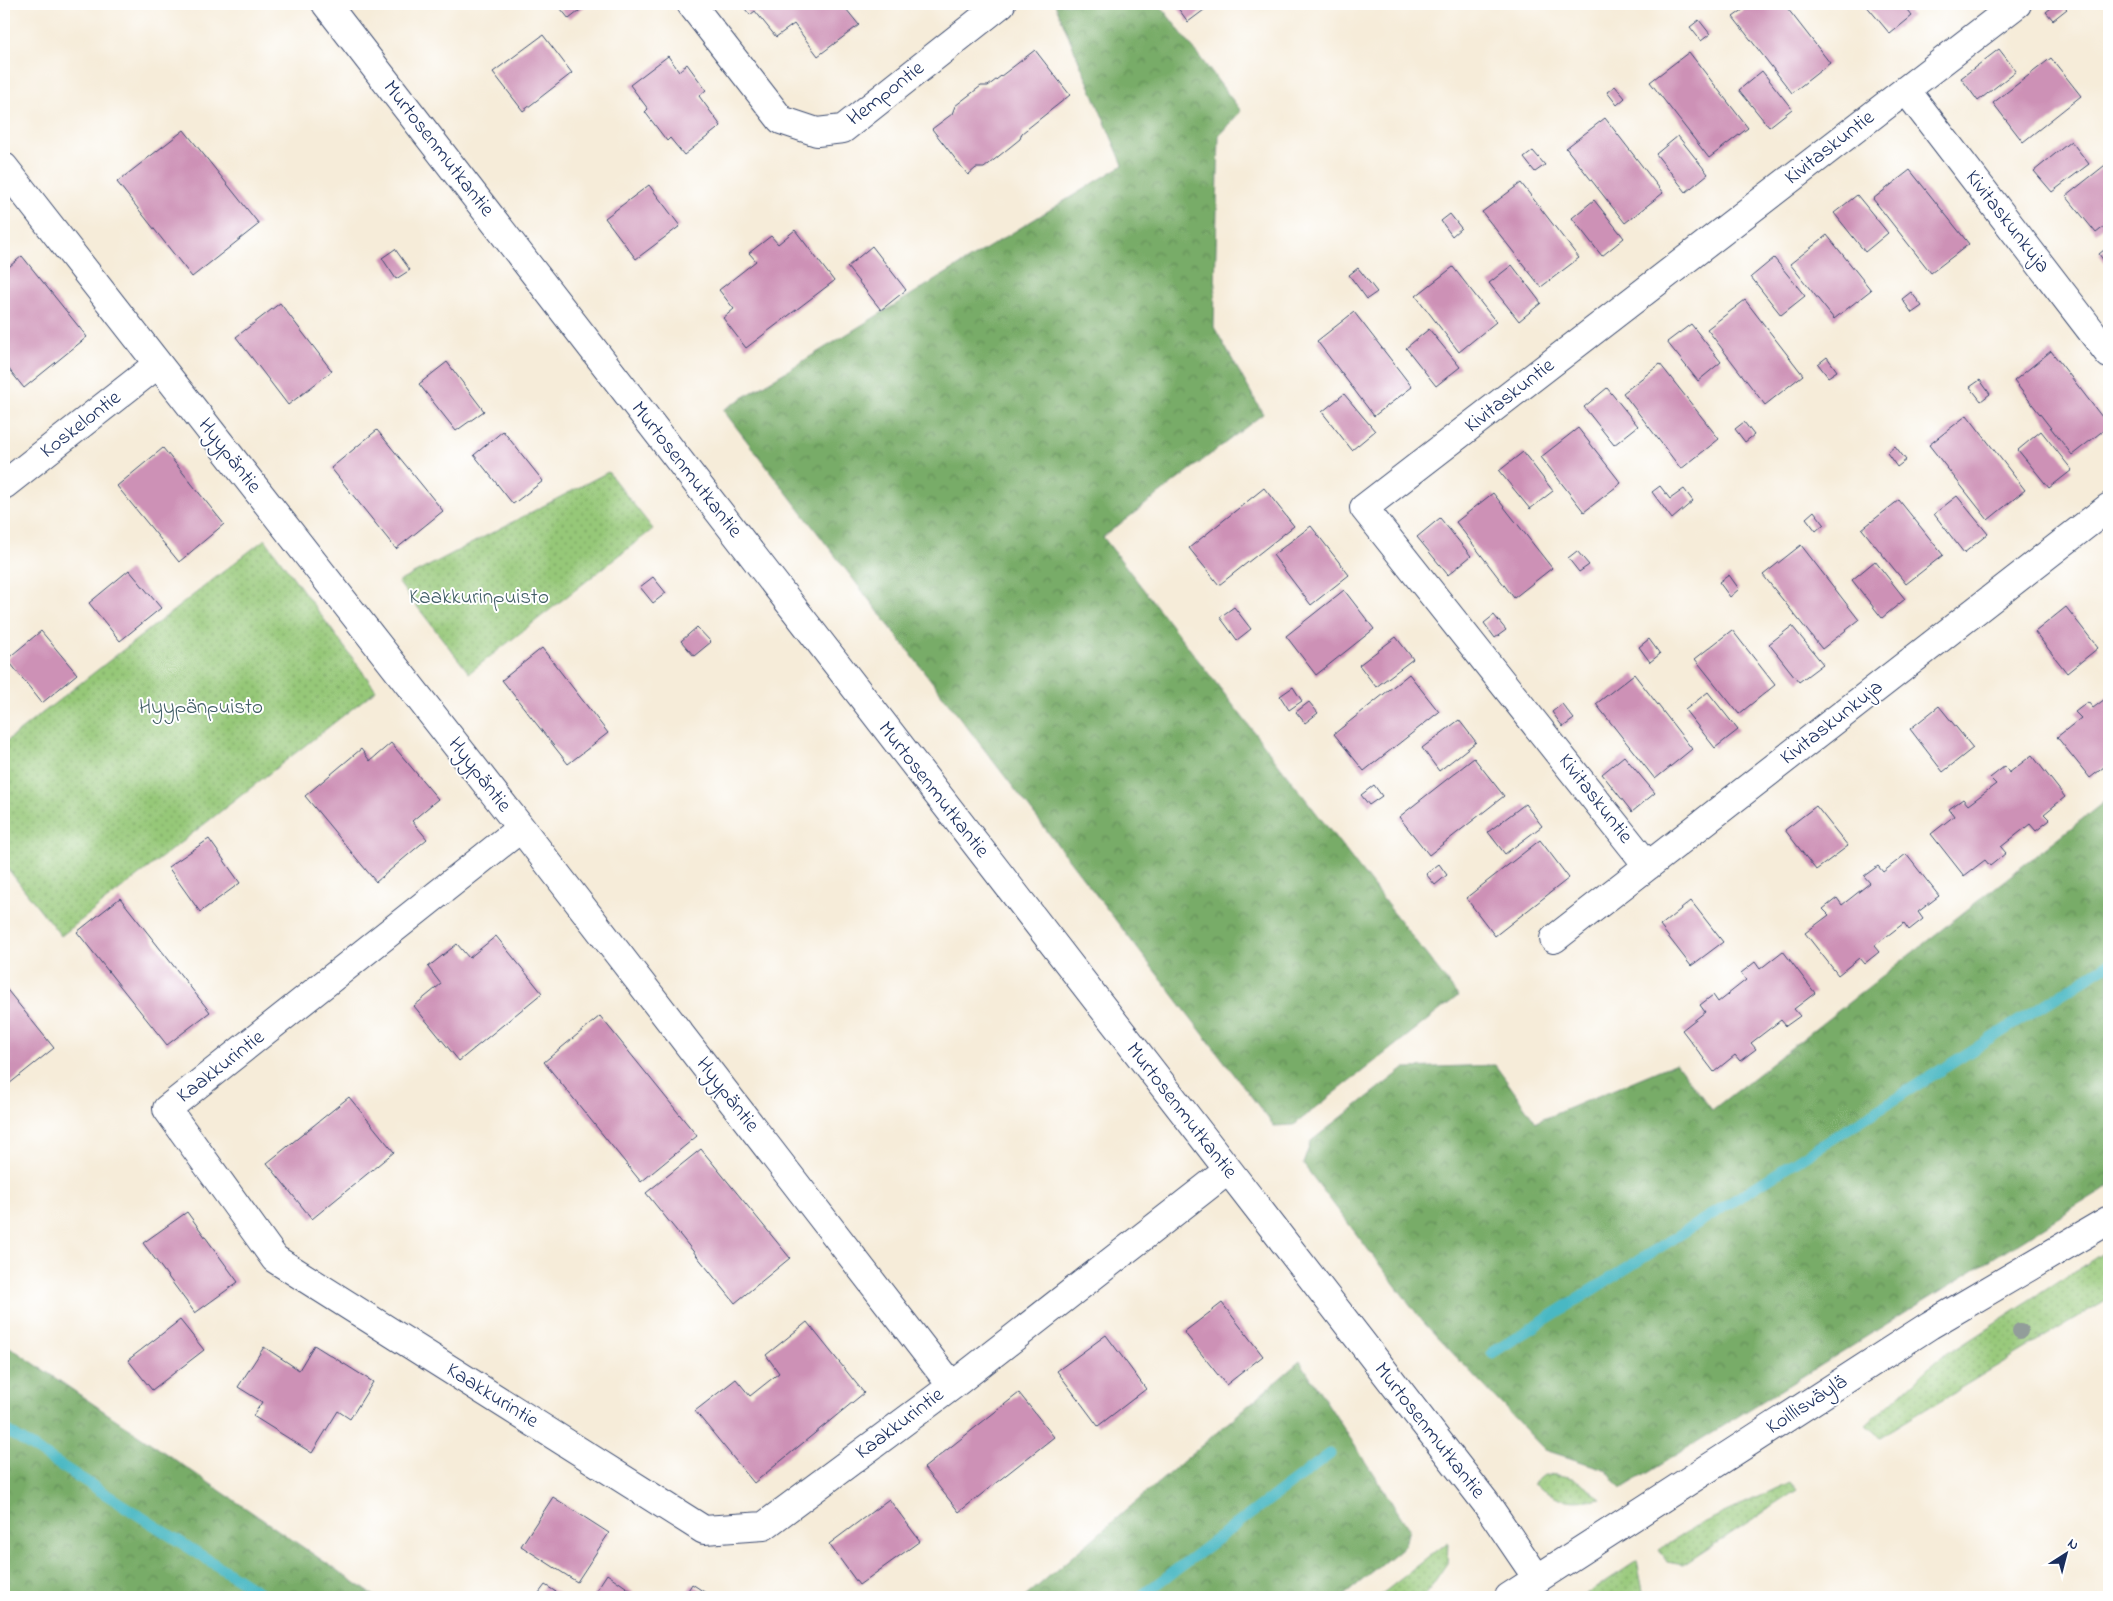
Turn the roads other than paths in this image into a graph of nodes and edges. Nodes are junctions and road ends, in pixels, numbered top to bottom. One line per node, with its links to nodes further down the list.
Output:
1 (326, 4): 14 (street, Murtosenmutkantie)
2 (691, 4): 3 (street, Hempontie)
3 (1000, 4)
4 (2017, 4): 5 (street, Kivitaskuntie)
5 (1906, 90): 7 (street, Kivitaskunkuja); 12 (street, Kivitaskuntie)
6 (4, 166): 8 (street, Hyypäntie)
7 (2109, 354)
8 (158, 364): 9 (street, Koskelontie); 11 (street, Hyypäntie)
9 (4, 485)
10 (2109, 507): 12 (street, Kivitaskunkuja)
11 (521, 828): 16 (street, Hyypäntie); 16 (street, Kaakkurintie)
12 (1648, 866): 13 (street, Kivitaskunkuja)
13 (1554, 939)
14 (1227, 1171): 16 (street, Kaakkurintie); 17 (street, Murtosenmutkantie)
15 (2109, 1220): 17 (street, Koillisväylä)
16 (952, 1386)
17 (1537, 1578): 18 (street, Koillisväylä)
18 (1509, 1597)

